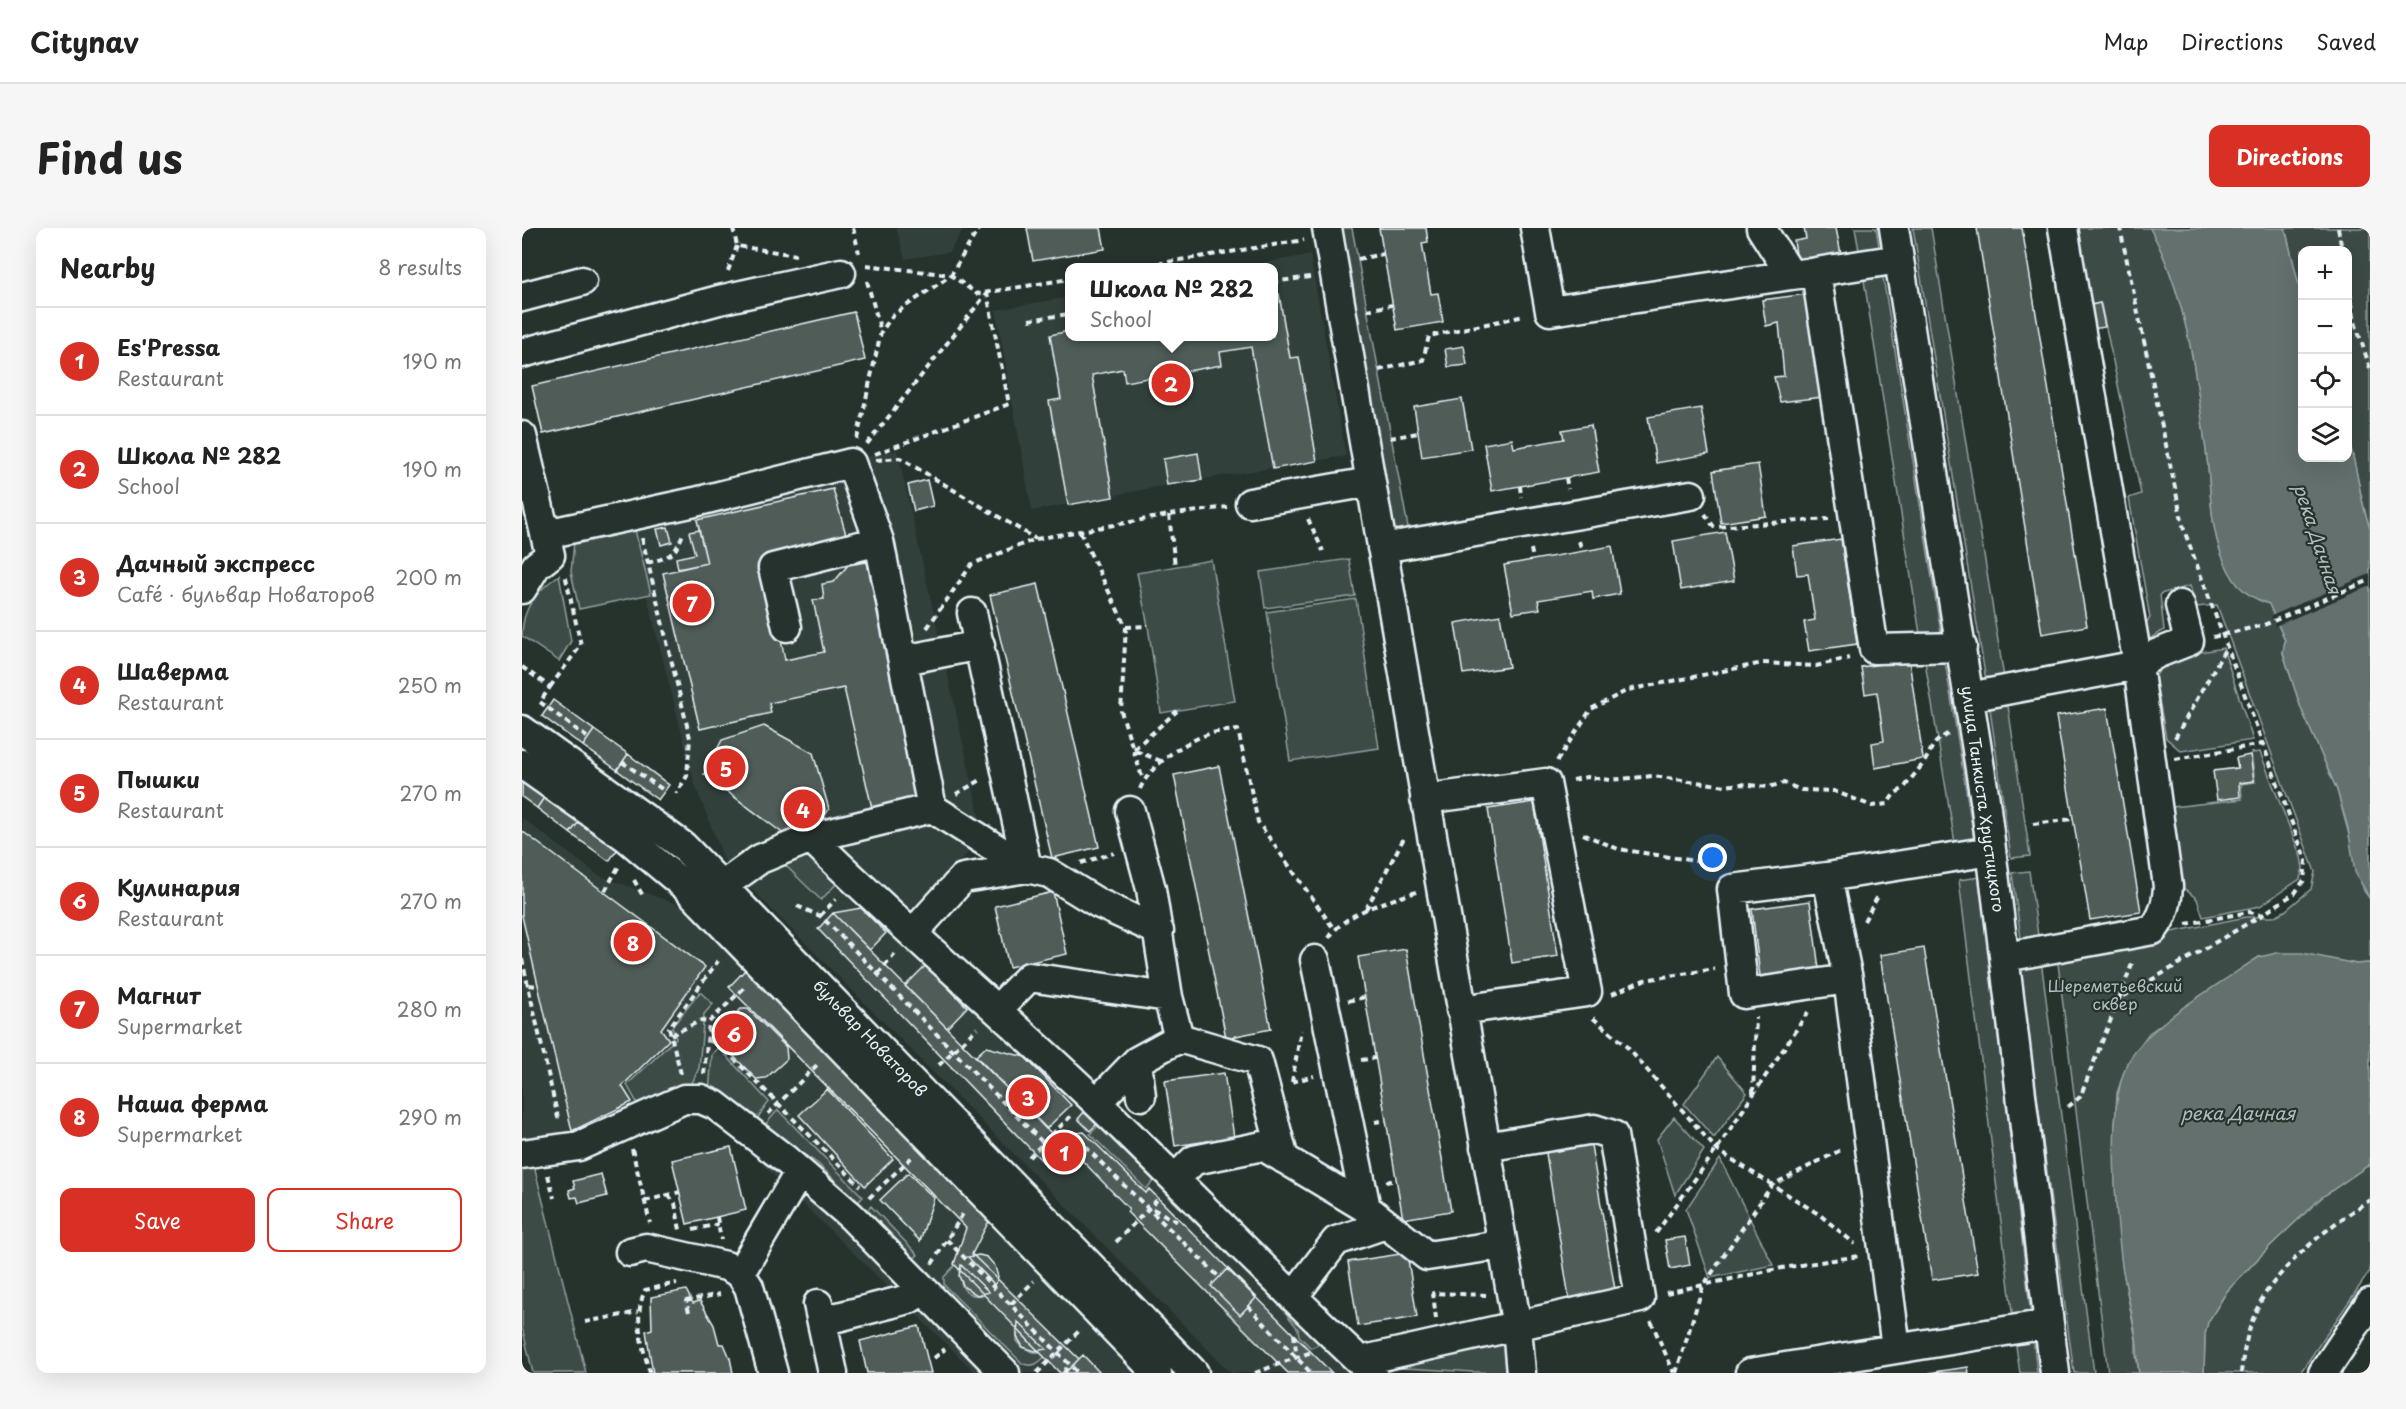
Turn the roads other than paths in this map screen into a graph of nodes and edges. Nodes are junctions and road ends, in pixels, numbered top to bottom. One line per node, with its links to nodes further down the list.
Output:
1 (1536, 228): 8 (street)
2 (1761, 228): 8 (street)
3 (1894, 228): 6 (street, улица Танкиста Хрустицкого)
4 (2063, 228): 26 (street)
5 (1328, 232): 13 (street)
6 (1899, 259): 8 (street); 24 (street, улица Танкиста Хрустицкого)
7 (850, 264): 11 (street)
8 (1803, 274): 24 (street)
9 (582, 281): 10 (street)
10 (522, 297)
11 (522, 353)
12 (522, 436): 17 (street)
13 (1371, 482): 15 (street); 18 (street)
14 (1691, 495): 18 (street)
15 (1250, 503)
16 (879, 542): 17 (street); 22 (street); 25 (street)
17 (548, 544): 19 (street)
18 (1382, 548): 30 (street)
19 (522, 589)
20 (2180, 605): 26 (street)
21 (972, 613): 23 (street)
22 (787, 627)
23 (980, 645): 25 (street); 35 (street)
24 (1962, 647): 27 (street, улица Танкиста Хрустицкого)
25 (904, 660): 31 (street)
26 (2138, 665): 27 (street); 40 (street)
27 (1970, 704): 34 (street, улица Танкиста Хрустицкого)
28 (522, 730): 37 (street, бульвар Новаторов)
29 (522, 764): 69 (street, бульвар Новаторов)
30 (1425, 799): 45 (street); 45 (street)
31 (932, 808): 33 (street); 35 (street)
32 (1130, 812): 38 (street)
33 (811, 838): 37 (street); 39 (street)
34 (1991, 851): 36 (street); 40 (street, улица Танкиста Хрустицкого)
35 (1027, 868): 38 (street); 39 (street)
36 (1827, 877): 42 (street); 42 (street)
37 (722, 885): 70 (street, бульвар Новаторов)
38 (1159, 931): 43 (street)
39 (913, 933): 44 (street)
40 (2005, 957): 62 (street, улица Танкиста Хрустицкого)
41 (1315, 960): 55 (street)
42 (1848, 979): 64 (street)
43 (1168, 997): 44 (street); 46 (street)
44 (997, 1010): 49 (street)
45 (1461, 1010): 50 (street)
46 (1179, 1038): 47 (street); 52 (street)
47 (1137, 1062): 48 (street); 49 (street)
48 (1141, 1096)
49 (1094, 1100): 54 (street)
50 (1485, 1147): 56 (street); 63 (street)
51 (522, 1154): 53 (street)
52 (1284, 1159): 54 (street); 55 (street)
53 (799, 1173): 58 (street); 59 (street)
54 (1175, 1179): 60 (street)
55 (1376, 1216): 56 (street); 60 (street)
56 (1501, 1245): 63 (street)
57 (644, 1252): 58 (street)
58 (733, 1283): 66 (street)
59 (921, 1287): 67 (street); 68 (street)
60 (1293, 1297): 65 (street)
61 (2370, 1303): 74 (street)
62 (2048, 1324): 64 (street); 73 (street, улица Танкиста Хрустицкого)
63 (1516, 1327): 65 (street); 71 (street)
64 (1896, 1348): 72 (street)
65 (1366, 1367)
66 (773, 1373)
67 (833, 1373)
68 (1005, 1373)
69 (1157, 1373)
70 (1194, 1373)
71 (1521, 1373)
72 (1750, 1373)
73 (2055, 1373)
74 (2323, 1373)

